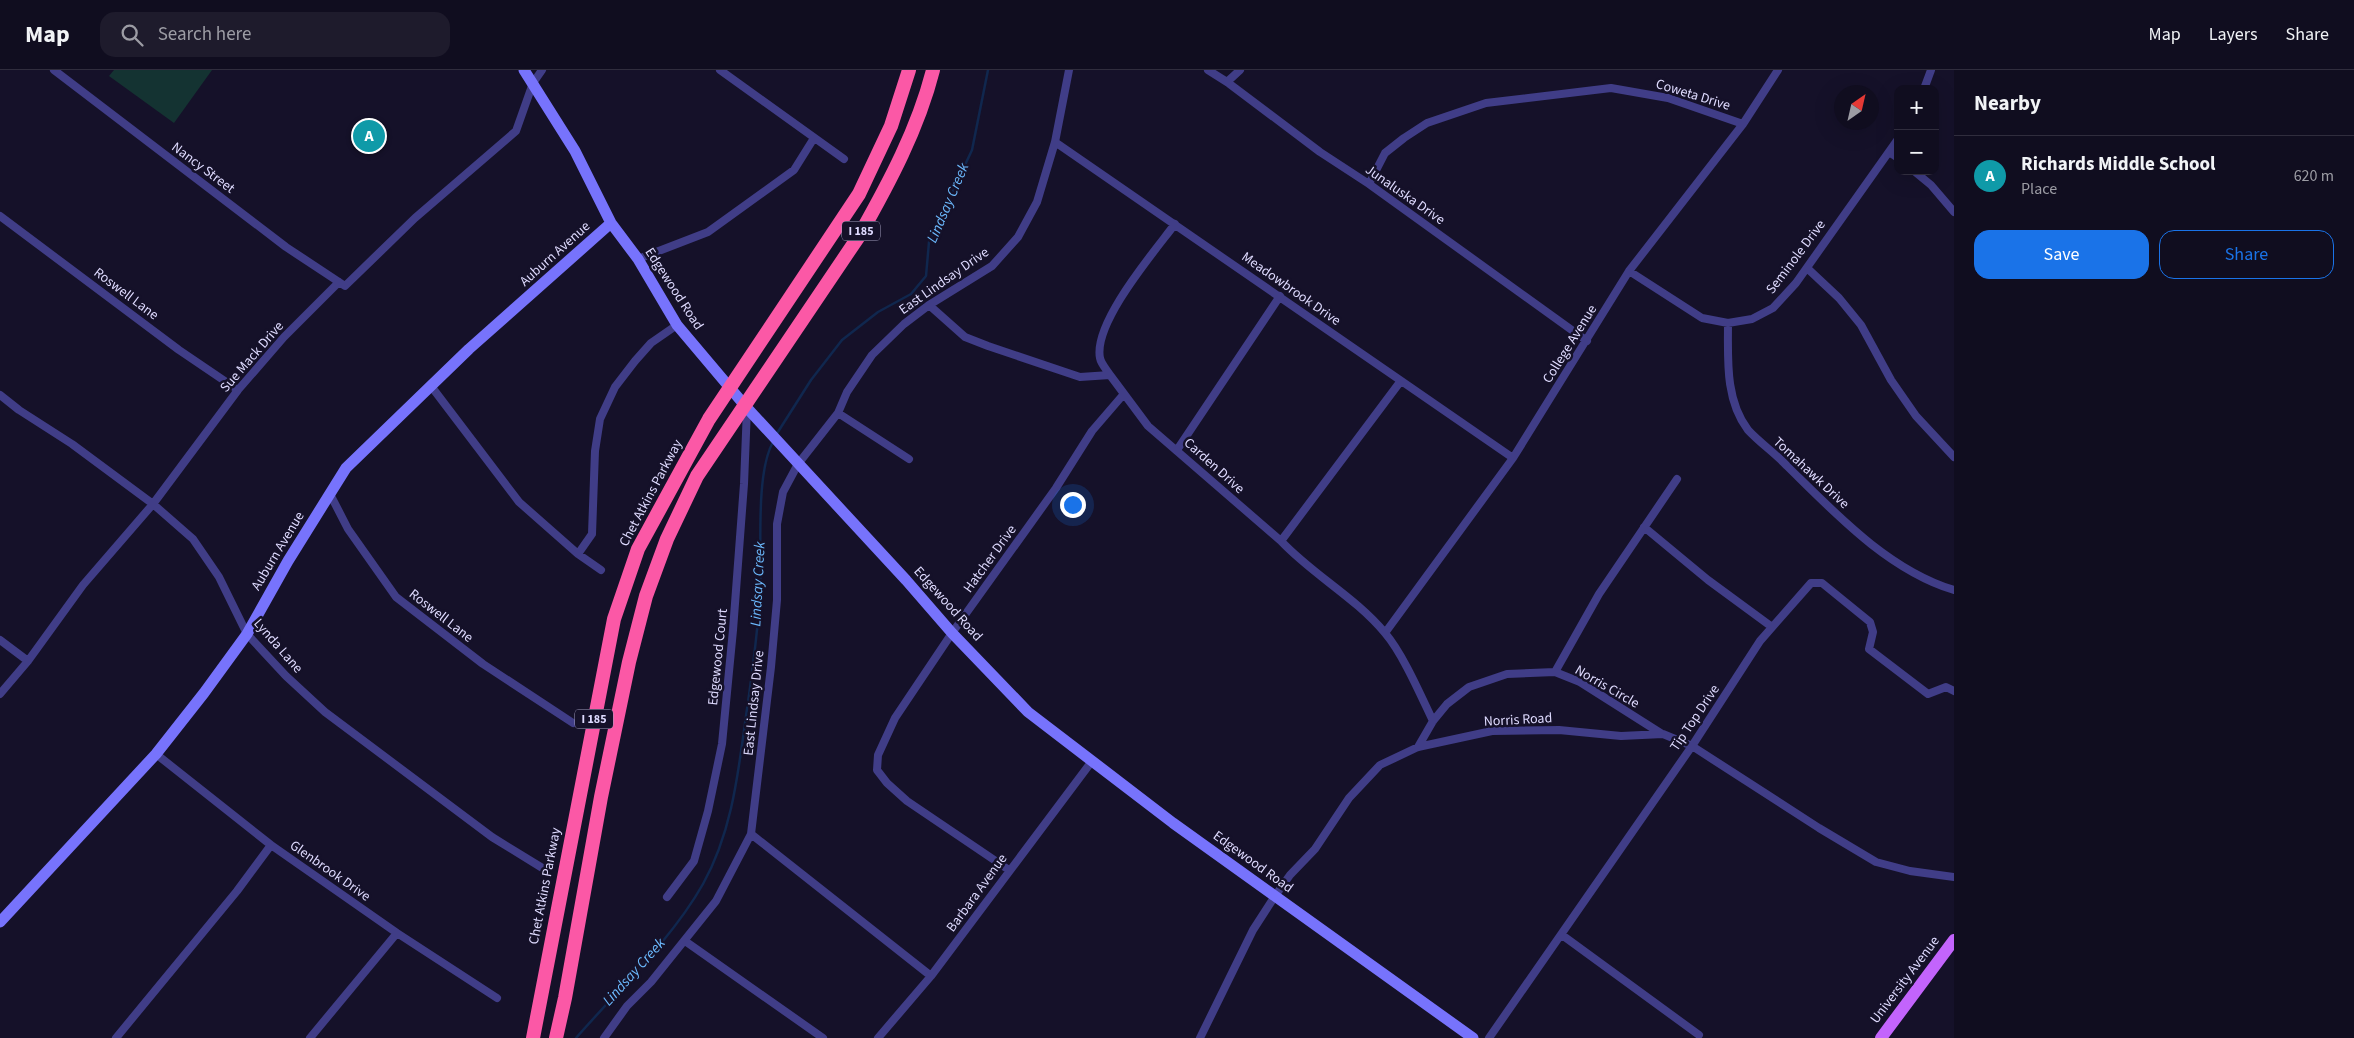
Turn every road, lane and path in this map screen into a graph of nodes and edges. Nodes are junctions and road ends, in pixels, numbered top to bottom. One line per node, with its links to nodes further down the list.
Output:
1 (54, 70): 31 (street, Nancy Street)
2 (524, 70): 13 (street, Edgewood Road)
3 (542, 70): 13 (street, Sue Mack Drive)
4 (720, 70): 16 (street)
5 (909, 70): 91 (highway, Chet Atkins Parkway / I 185)
6 (933, 70): 92 (highway, I 185)
7 (1069, 70): 17 (street, East Lindsay Drive)
8 (1208, 70): 12 (street, Junaluska Drive)
9 (1240, 70): 12 (street)
10 (1778, 70): 15 (street, College Avenue)
11 (1931, 70): 14 (street)
12 (1227, 82): 23 (street, Junaluska Drive)
13 (533, 83): 26 (street, Edgewood Road); 31 (street, Sue Mack Drive)
14 (1925, 85)
15 (1743, 124): 23 (street, Coweta Drive); 30 (street, College Avenue)
16 (814, 138): 21 (street); 28 (street)
17 (1055, 142): 27 (street, Meadowbrook Drive); 33 (street, East Lindsay Drive)
18 (1894, 145): 19 (street, Seminole Drive)
19 (1889, 152): 20 (street); 29 (street, Seminole Drive)
20 (1894, 155)
21 (844, 159)
22 (1919, 175): 24 (street)
23 (1369, 184): 36 (street, Junaluska Drive)
24 (1954, 212)
25 (0, 216): 40 (street, Roswell Lane)
26 (612, 223): 28 (street, Edgewood Road); 39 (street, Auburn Avenue)
27 (1175, 224): 32 (street, Meadowbrook Drive); 37 (street)
28 (638, 259): 35 (street, Edgewood Road)
29 (1807, 268): 34 (street, Seminole Drive); 46 (street)
30 (1629, 271): 34 (street, Seminole Drive); 36 (street, College Avenue)
31 (339, 282): 40 (street, Sue Mack Drive)
32 (1280, 296): 38 (street, Meadowbrook Drive); 45 (street)
33 (929, 305): 37 (street); 44 (street, East Lindsay Drive)
34 (1728, 323): 57 (street, Tomahawk Drive)
35 (677, 325): 43 (street, Edgewood Road); 55 (street)
36 (1587, 341): 48 (street, College Avenue)
37 (1110, 375): 41 (street, Carden Drive)
38 (1400, 382): 48 (street, Meadowbrook Drive); 54 (street)
39 (431, 386): 51 (street, Auburn Avenue); 55 (street)
40 (238, 390): 52 (street, Sue Mack Drive)
41 (1123, 394): 45 (street, Carden Drive); 59 (street, Hatcher Drive)
42 (0, 395): 52 (street, Lynda Lane)
43 (747, 408): 49 (street, Edgewood Road); 80 (street, Edgewood Court)
44 (838, 413): 47 (street); 49 (street, East Lindsay Drive)
45 (1176, 450): 54 (street, Carden Drive)
46 (1954, 457)
47 (909, 458)
48 (1513, 458): 60 (street, College Avenue)
49 (798, 464): 59 (street, Edgewood Road); 74 (street, East Lindsay Drive)
50 (1677, 479): 53 (street)
51 (330, 494): 61 (street, Auburn Avenue); 68 (street, Roswell Lane)
52 (153, 504): 61 (street, Lynda Lane); 63 (street, Sue Mack Drive)
53 (1644, 526): 58 (street); 64 (street)
54 (1281, 541): 60 (street, Carden Drive)
55 (578, 554): 56 (street)
56 (601, 570)
57 (1954, 590)
58 (1772, 627): 65 (street, Tip Top Drive); 70 (street, Tip Top Drive)
59 (952, 633): 73 (street, Edgewood Road); 77 (street, Hatcher Drive)
60 (1385, 633): 67 (street, Carden Drive)
61 (247, 634): 72 (street, Auburn Avenue); 76 (street, Lynda Lane)
62 (0, 640): 63 (street)
63 (28, 661): 66 (street, Sue Mack Drive)
64 (1555, 672): 67 (street, Norris Circle); 69 (street, Norris Circle)
65 (1954, 691)
66 (0, 694)
67 (1433, 721): 71 (street, Norris Circle)
68 (573, 724)
69 (1662, 734): 70 (street, Norris Road); 71 (street, Norris Road)
70 (1692, 746): 78 (street, Norris Road); 83 (street, Tip Top Drive)
71 (1418, 747): 79 (street, Norris Road)
72 (156, 754): 75 (street, Glenbrook Drive); 81 (street, Auburn Avenue)
73 (1092, 761): 77 (street, Barbara Avenue); 79 (street, Edgewood Road)
74 (750, 834): 85 (street, East Lindsay Drive); 86 (street)
75 (271, 846): 82 (street, Glenbrook Drive); 89 (street)
76 (544, 869)
77 (1009, 870): 86 (street, Barbara Avenue)
78 (1954, 878)
79 (1275, 896): 96 (street, Norris Road); 97 (street, Edgewood Road)
80 (667, 897)
81 (0, 922)
82 (397, 933): 87 (street, Glenbrook Drive); 90 (street)
83 (1562, 935): 88 (street); 98 (street, Tip Top Drive)
84 (1954, 940): 99 (main road, University Avenue)
85 (685, 942): 93 (street, East Lindsay Drive); 94 (street)
86 (932, 976): 95 (street, Barbara Avenue)
87 (497, 998)
88 (1699, 1035)
89 (116, 1038)
90 (310, 1038)
91 (532, 1038)
92 (556, 1038)
93 (604, 1038)
94 (823, 1038)
95 (878, 1038)
96 (1200, 1038)
97 (1473, 1038)
98 (1489, 1038)
99 (1881, 1038)

